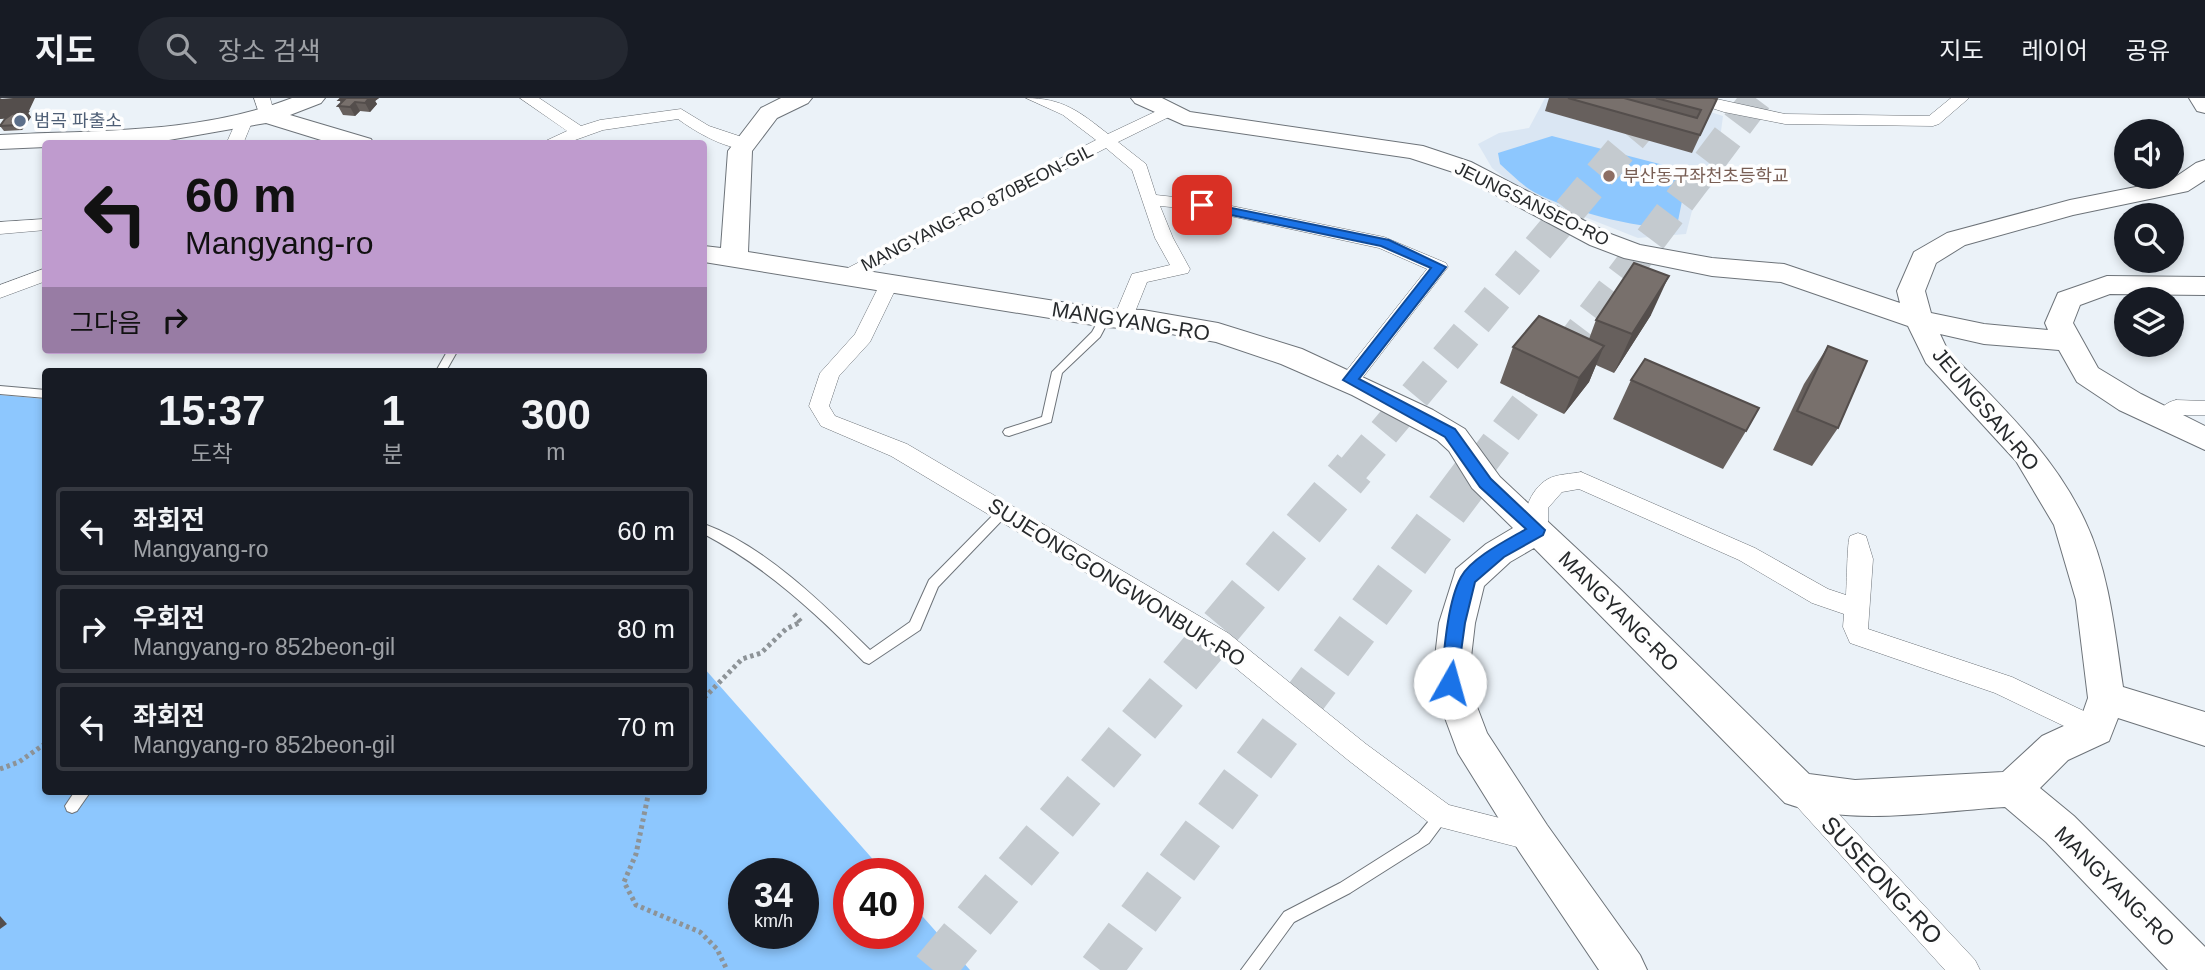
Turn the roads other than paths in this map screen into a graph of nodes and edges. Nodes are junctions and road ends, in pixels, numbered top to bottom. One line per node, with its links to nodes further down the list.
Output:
1 (313, 98): 11 (main road)
2 (528, 98): 12 (street)
3 (800, 98): 17 (main road)
4 (1034, 98): 15 (street)
5 (1143, 98): 10 (main road, JEUNGSANSEO-RO)
6 (1696, 98): 7 (street)
7 (1961, 98)
8 (2201, 98): 9 (main road)
9 (2205, 106)
10 (1169, 111): 15 (street, MANGYANG-RO 870BEON-GIL); 29 (main road, JEUNGSANSEO-RO)
11 (252, 120): 13 (main road); 16 (main road)
12 (577, 132): 14 (street); 17 (street)
13 (344, 140)
14 (557, 140)
15 (1107, 141): 19 (street); 24 (street, MANGYANG-RO 870BEON-GIL)
16 (0, 142)
17 (745, 144): 22 (main road)
18 (2205, 168): 29 (main road, JEUNGSAN-RO)
19 (1149, 200): 28 (street); 31 (street)
20 (42, 224): 21 (street)
21 (0, 228)
22 (711, 255): 24 (main road, MANGYANG-RO)
23 (42, 276): 27 (street)
24 (847, 276): 25 (main road, MANGYANG-RO)
25 (890, 282): 28 (main road, MANGYANG-RO); 38 (street, SUJEONGGONGWONBUK-RO)
26 (2205, 285): 30 (main road)
27 (0, 292)
28 (1115, 318): 31 (main road, MANGYANG-RO); 36 (lane)
29 (1919, 320): 30 (main road, JEUNGSAN-RO); 43 (main road, JEUNGSAN-RO)
30 (2068, 341): 35 (main road)
31 (1350, 380): 39 (main road, MANGYANG-RO)
32 (0, 390): 33 (lane)
33 (42, 394)
34 (2205, 408): 35 (street)
35 (2164, 418): 37 (main road)
36 (1009, 432)
37 (2205, 439)
38 (1004, 511): 40 (lane); 49 (street, SUJEONGGONGWONBUK-RO)
39 (1537, 530): 42 (street); 46 (main road, MANGYANG-RO); 50 (main road)
40 (707, 531)
41 (1858, 542): 42 (street)
42 (1857, 608): 43 (street)
43 (2101, 714): 44 (main road); 45 (main road)
44 (2205, 729)
45 (2012, 789): 46 (main road); 54 (main road, MANGYANG-RO)
46 (1799, 790): 53 (street, SUSEONG-RO)
47 (81, 795): 48 (lane)
48 (72, 806)
49 (1442, 816): 50 (street, SUJEONGGONGWONBUK-RO); 51 (lane)
50 (1532, 838): 52 (main road)
51 (1250, 970)
52 (1625, 970)
53 (1965, 970)
54 (2198, 970)

